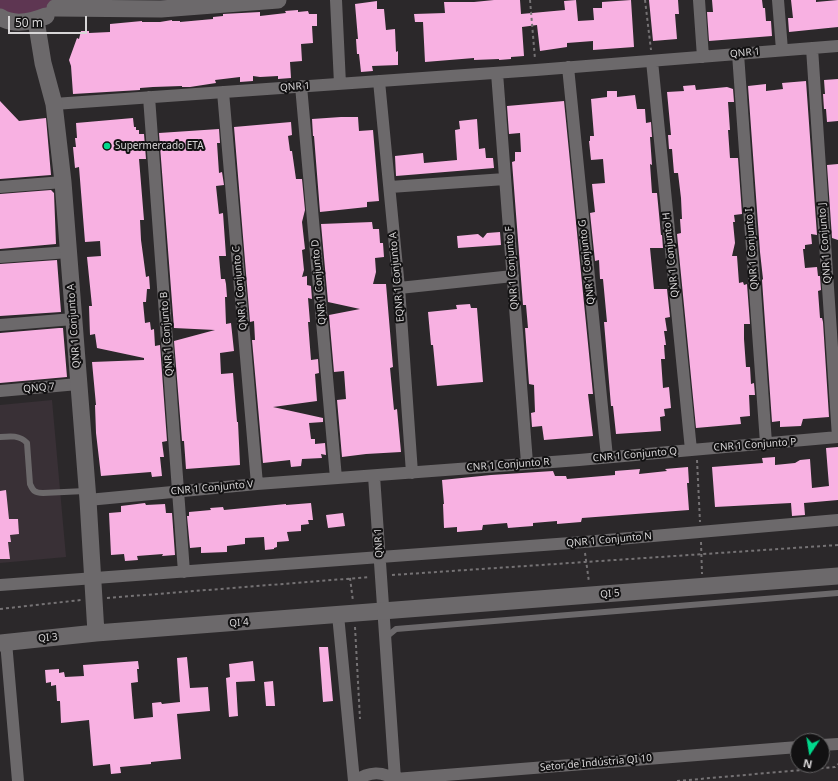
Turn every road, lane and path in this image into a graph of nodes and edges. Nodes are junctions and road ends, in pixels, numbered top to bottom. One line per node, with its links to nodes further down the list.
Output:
1 (278, 0): 7 (street)
2 (336, 0): 20 (street)
3 (530, 0): 17 (path)
4 (645, 0): 15 (path)
5 (699, 0): 14 (street)
6 (778, 0): 12 (street)
7 (58, 4): 9 (street)
8 (0, 17): 9 (street)
9 (36, 20): 24 (street, QNR 1 Conjunto A)
10 (838, 46): 11 (street, QNR 1)
11 (812, 48): 12 (street, QNR 1); 38 (street, QNR 1 Conjunto J)
12 (782, 50): 13 (street, QNR 1)
13 (738, 54): 14 (street, QNR 1); 39 (street, QNR 1 Conjunto I)
14 (703, 57): 15 (street, QNR 1)
15 (652, 61): 16 (street, QNR 1); 40 (street, QNR 1 Conjunto H)
16 (568, 67): 17 (street, QNR 1); 41 (street, QNR 1 Conjunto G)
17 (536, 70): 18 (street, QNR 1)
18 (497, 73): 19 (street, QNR 1); 25 (street, QNR 1 Conjunto F)
19 (379, 81): 20 (street, QNR 1); 27 (street, EQNR 1 Conjunto A)
20 (340, 84): 21 (street, QNR 1)
21 (301, 86): 22 (street, QNR 1); 46 (street, QNR 1 Conjunto D)
22 (223, 92): 23 (street, QNR 1); 47 (street, QNR 1 Conjunto C)
23 (149, 97): 24 (street, QNR 1); 48 (street, QNR 1 Conjunto B)
24 (54, 104): 26 (street, QNR 1 Conjunto A)
25 (505, 179): 27 (street); 31 (street, QNR 1 Conjunto F)
26 (63, 182): 28 (street); 29 (street, QNR 1 Conjunto A)
27 (390, 186): 32 (street, EQNR 1 Conjunto A)
28 (0, 187)
29 (69, 252): 30 (street); 33 (street, QNR 1 Conjunto A)
30 (0, 257)
31 (513, 276): 32 (street); 43 (street, QNR 1 Conjunto F)
32 (399, 288): 44 (street, EQNR 1 Conjunto A)
33 (73, 319): 34 (street); 35 (street, QNR 1 Conjunto A)
34 (0, 325)
35 (78, 384): 36 (street, QNQ 7); 49 (street, QNR 1 Conjunto A)
36 (0, 391)
37 (0, 437): 49 (lane)
38 (838, 437): 39 (street, CNR 1 Conjunto P)
39 (766, 443): 40 (street, CNR 1 Conjunto P)
40 (694, 449): 41 (street, CNR 1 Conjunto Q); 51 (path)
41 (607, 457): 42 (street, CNR 1 Conjunto Q)
42 (579, 460): 43 (street, CNR 1 Conjunto R)
43 (527, 463): 44 (street, CNR 1 Conjunto R)
44 (412, 473): 45 (street)
45 (374, 476): 46 (street); 55 (street, QNR 1)
46 (336, 478): 47 (street, CNR 1 Conjunto V)
47 (257, 484): 48 (street, CNR 1 Conjunto V)
48 (179, 491): 49 (street, CNR 1 Conjunto V); 57 (street, QNR 1 Conjunto B)
49 (87, 495): 60 (street, QNR 1 Conjunto A)
50 (838, 520): 51 (street, QNR 1 Conjunto N)
51 (700, 532): 52 (street, QNR 1 Conjunto N); 54 (path)
52 (584, 542): 55 (street, QNR 1 Conjunto N); 56 (path)
53 (838, 545): 54 (path)
54 (701, 554): 56 (path); 63 (path)
55 (380, 558): 57 (street, QNR 1 Conjunto N); 58 (street, QNR 1)
56 (586, 562): 58 (path); 65 (path)
57 (184, 572): 60 (street, QNR 1 Conjunto N)
58 (381, 576): 61 (path); 68 (street, QNR 1)
59 (838, 576): 63 (street, QI 5)
60 (93, 578): 62 (street, QNR 1 Conjunto N); 66 (street, QNR 1 Conjunto A)
61 (350, 578): 66 (path); 69 (path)
62 (0, 586)
63 (703, 586): 65 (street, QI 5)
64 (838, 593): 71 (lane)
65 (590, 595): 68 (street, QI 5)
66 (94, 599): 67 (path); 70 (street, QNR 1 Conjunto A)
67 (0, 609)
68 (383, 611): 69 (street, QI 4); 71 (street, QNR 1)
69 (346, 614): 70 (street, QI 4); 74 (path); 79 (street)
70 (96, 633): 72 (street, QI 3)
71 (384, 638): 77 (street, QNR 1)
72 (3, 643): 73 (street)
73 (5, 673): 78 (street)
74 (360, 721)
75 (790, 748): 77 (street, Setor de Indústria QI 10)
76 (838, 764): 80 (path)
77 (395, 780): 79 (street)
78 (18, 781)
79 (354, 781)
80 (677, 781)

